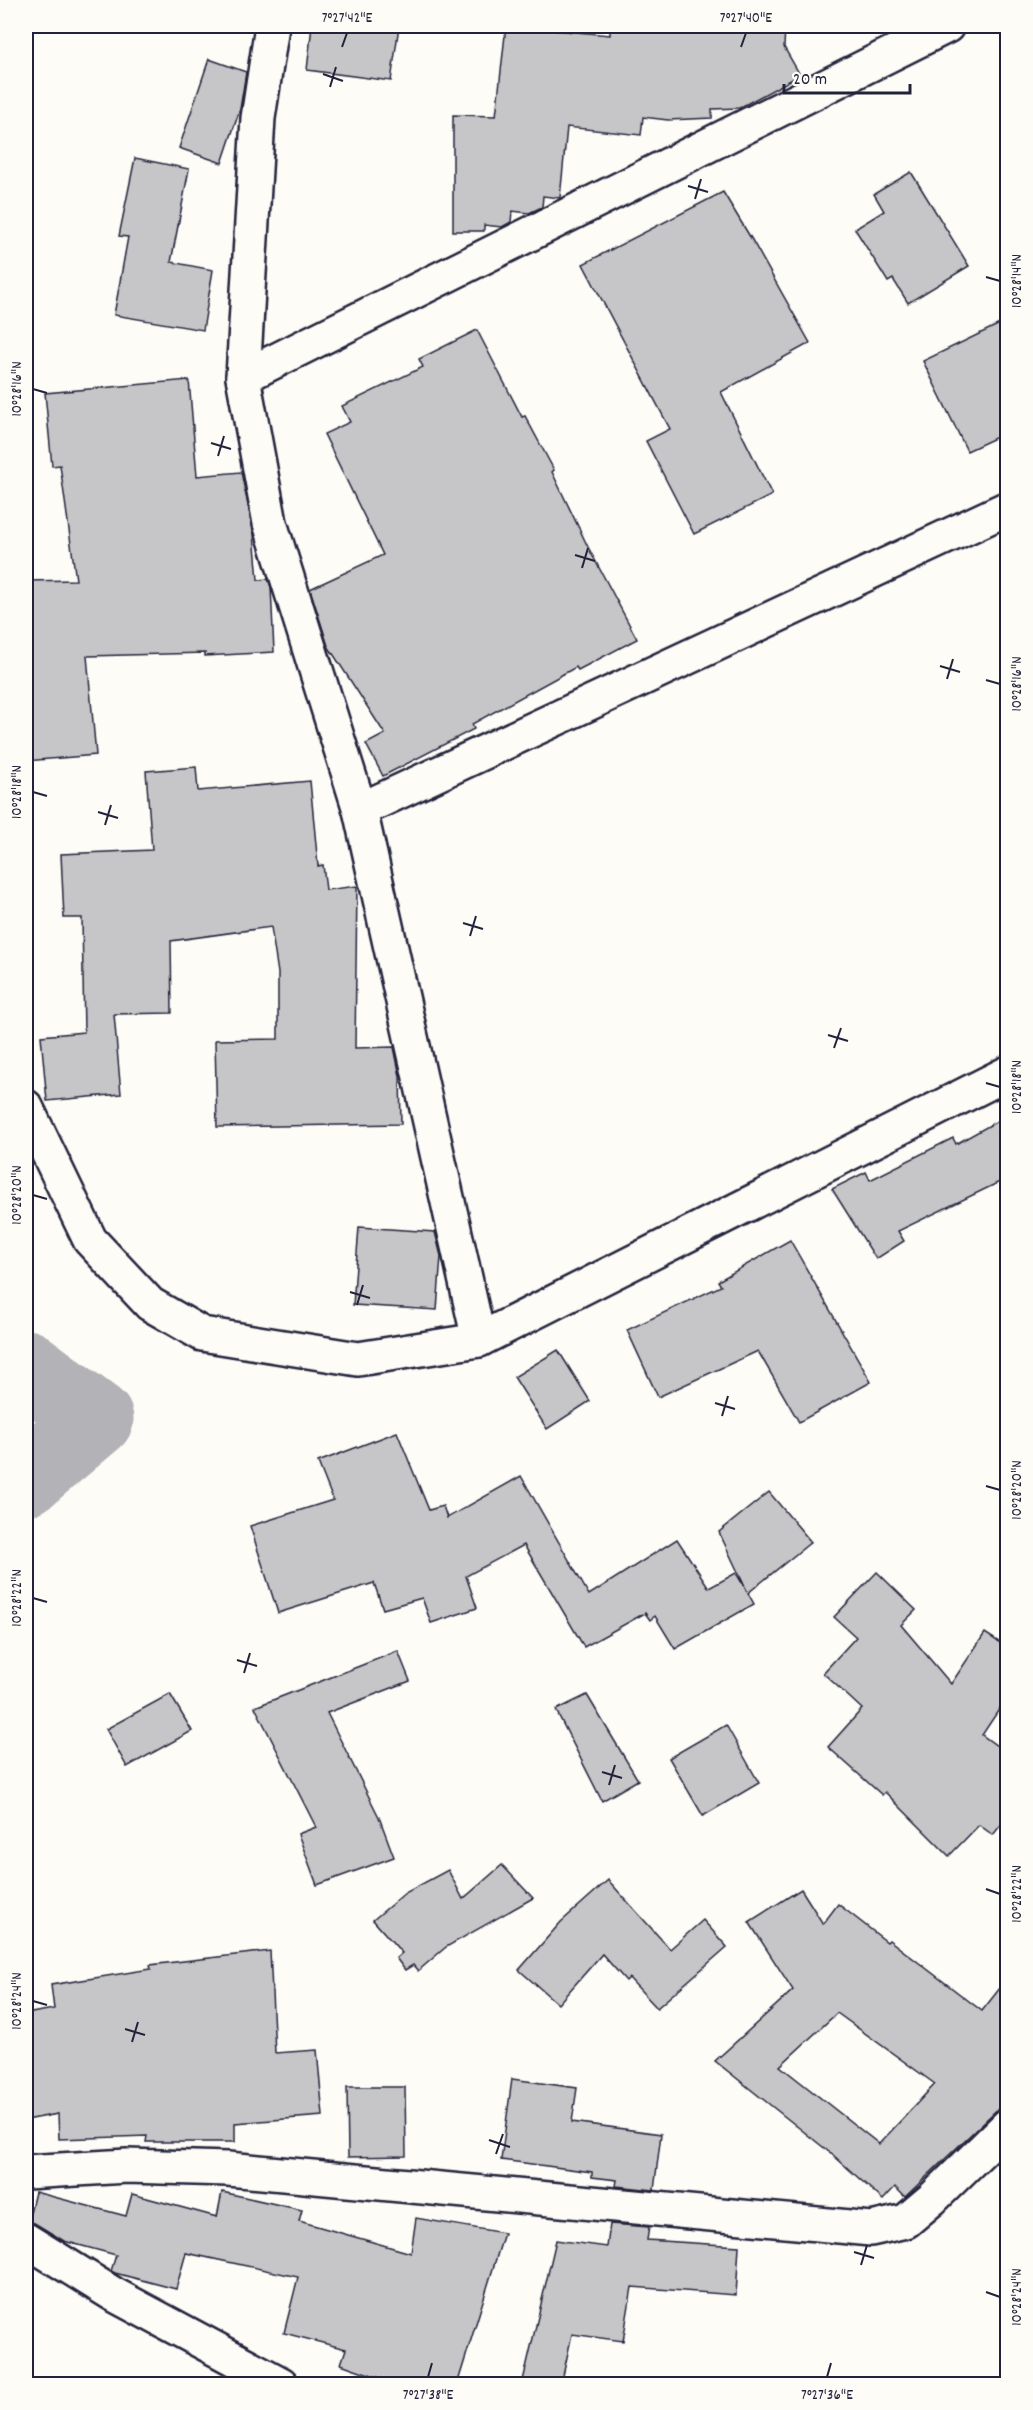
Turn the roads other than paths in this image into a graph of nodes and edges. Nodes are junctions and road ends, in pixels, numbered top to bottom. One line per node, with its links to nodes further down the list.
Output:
1 (272, 26): 3 (street)
2 (947, 26): 3 (street)
3 (243, 377): 5 (street)
4 (1008, 508): 5 (street)
5 (360, 810): 8 (street)
6 (1008, 1073): 8 (street)
7 (26, 1107): 8 (street)
8 (479, 1340)
9 (1008, 2125): 10 (street)
10 (26, 2172)
11 (26, 2240): 12 (street)
12 (281, 2385)

